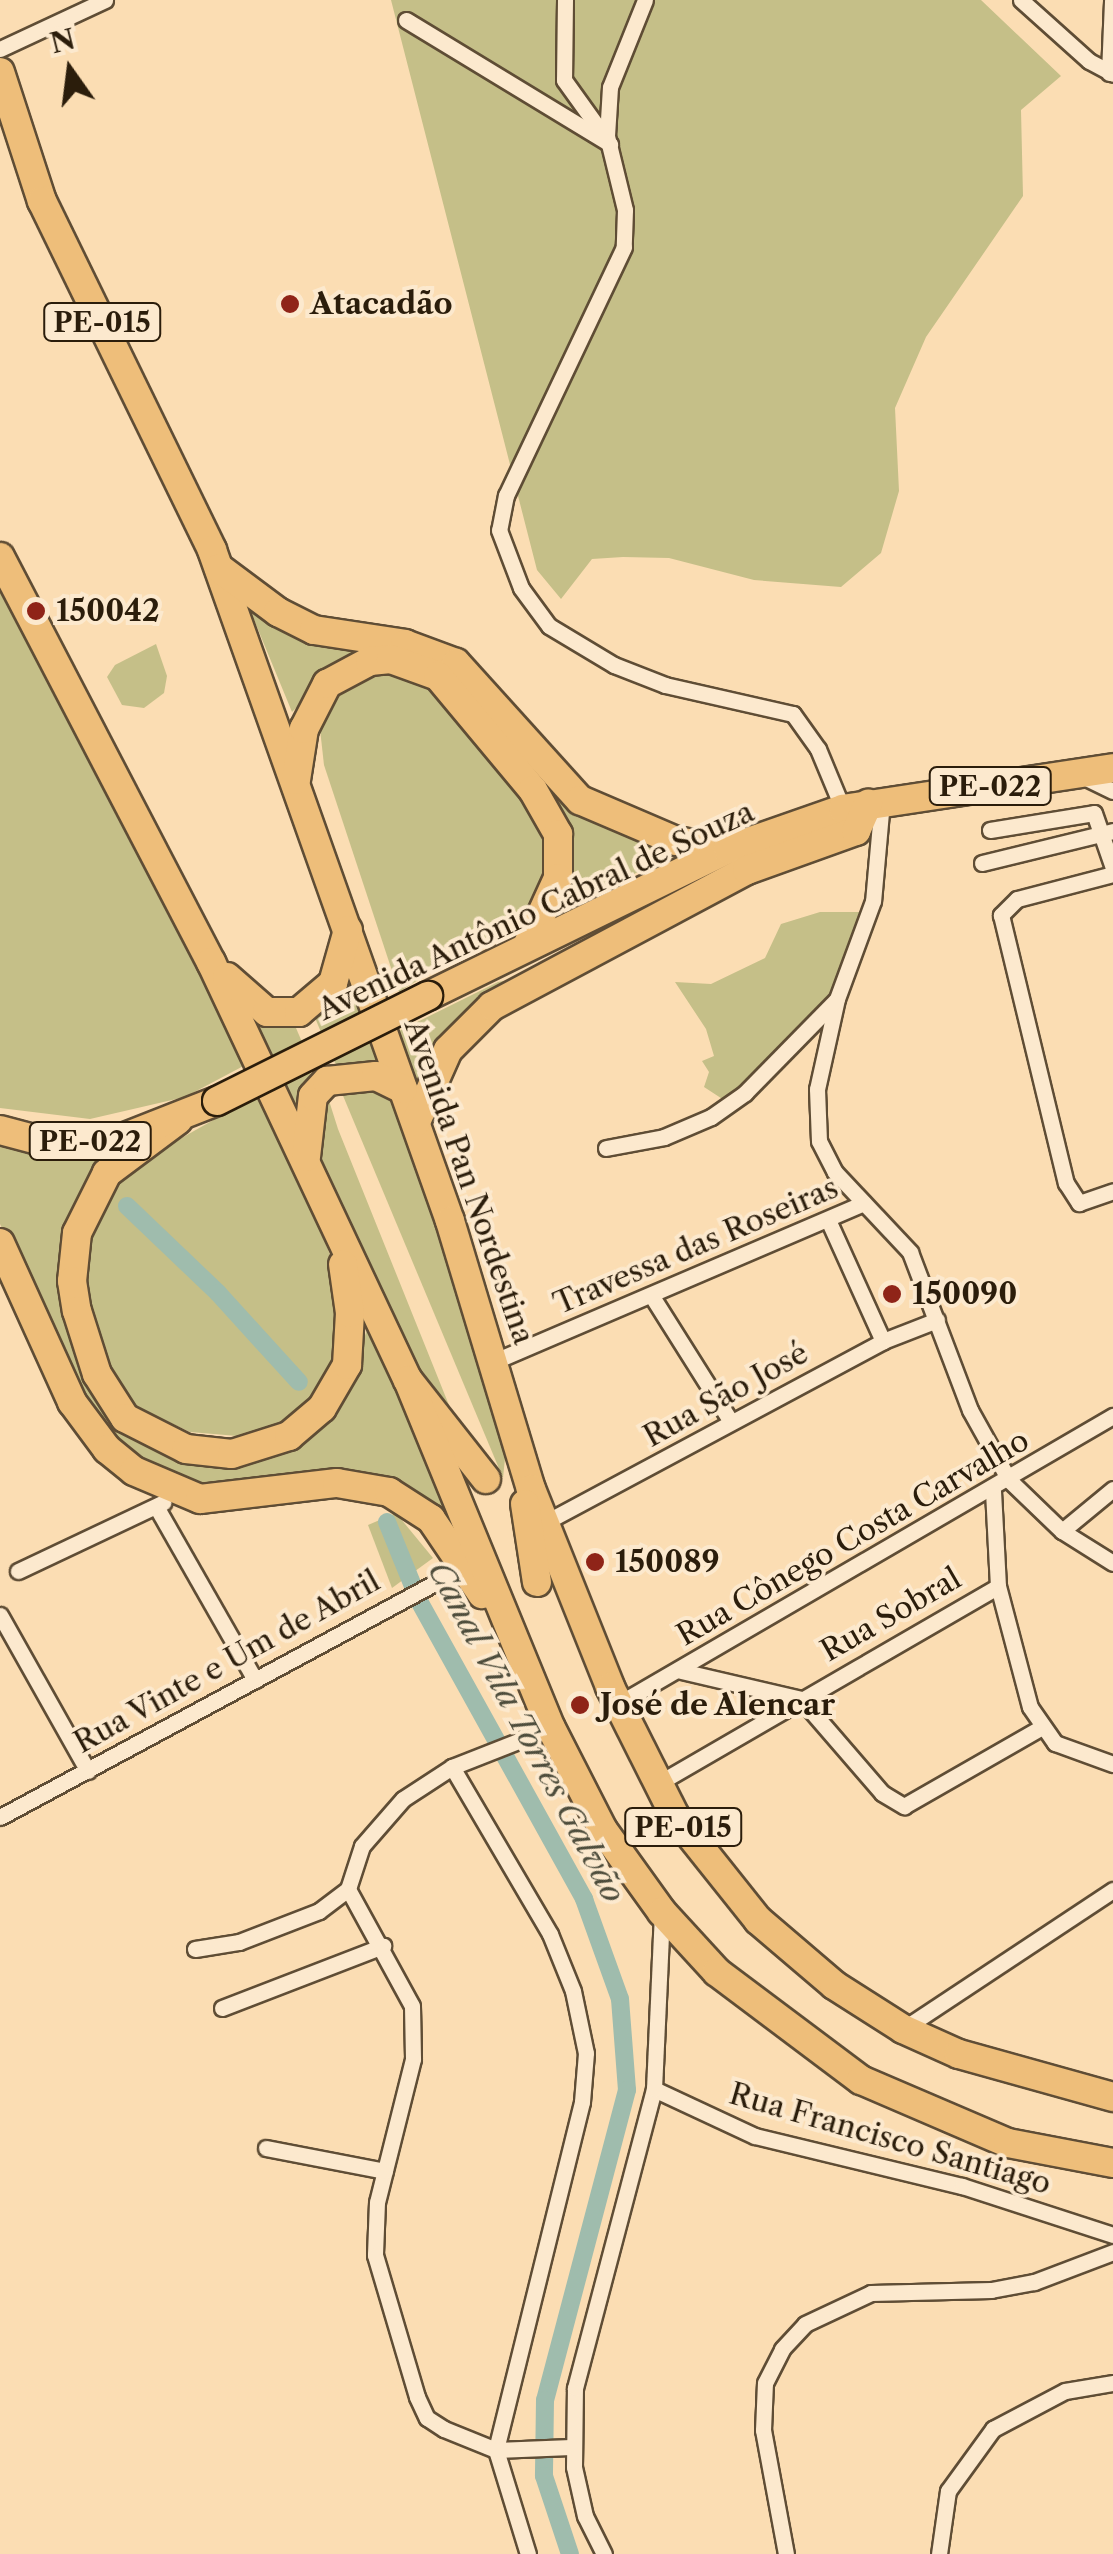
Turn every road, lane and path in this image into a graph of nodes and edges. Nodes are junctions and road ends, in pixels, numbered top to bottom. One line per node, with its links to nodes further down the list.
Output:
1 (106, 0): 7 (street)
2 (565, 0): 10 (street)
3 (645, 0): 10 (street)
4 (1021, 0): 9 (street)
5 (1112, 0): 9 (street)
6 (406, 20): 10 (street)
7 (0, 48)
8 (0, 72): 12 (highway, Avenida Pan Nordestina / PE-015)
9 (1111, 73)
10 (610, 144): 17 (street)
11 (2, 565): 25 (highway)
12 (217, 566): 15 (highway, Avenida Pan Nordestina / PE-015); 20 (highway)
13 (1113, 768): 14 (highway, Avenida Antônio Cabral de Souza / PE-022)
14 (1076, 774): 16 (street); 17 (highway, Avenida Antônio Cabral de Souza / PE-022)
15 (294, 791): 23 (highway, Avenida Pan Nordestina / PE-015); 24 (highway)
16 (1113, 791)
17 (864, 805): 20 (highway, Avenida Antônio Cabral de Souza / PE-022); 26 (street); 29 (highway)
18 (990, 830): 19 (street)
19 (1108, 832): 21 (street); 22 (street)
20 (728, 849): 24 (highway, Avenida Antônio Cabral de Souza / PE-022)
21 (982, 864)
22 (1113, 871): 33 (street)
23 (349, 926): 25 (highway); 27 (highway, Avenida Pan Nordestina / PE-015)
24 (526, 946): 28 (highway, Avenida Antônio Cabral de Souza / PE-022, bridge)
25 (211, 962): 32 (highway)
26 (837, 999): 31 (street); 34 (street)
27 (403, 1089): 29 (highway, Avenida Pan Nordestina / PE-015); 32 (highway)
28 (178, 1120): 30 (highway, Avenida Antônio Cabral de Souza / PE-022); 36 (highway)
29 (416, 1122): 41 (highway, Avenida Pan Nordestina / PE-015)
30 (0, 1130)
31 (606, 1148)
32 (306, 1159): 36 (highway)
33 (1113, 1191)
34 (864, 1203): 35 (street, Travessa das Roseiras); 39 (street)
35 (828, 1222): 38 (street, Travessa das Roseiras); 40 (street)
36 (338, 1232): 42 (highway)
37 (0, 1242): 50 (highway)
38 (653, 1298): 41 (street, Travessa das Roseiras); 44 (street)
39 (936, 1320): 40 (street, Rua São José); 47 (street)
40 (883, 1340): 44 (street, Rua São José)
41 (495, 1361): 45 (highway, Avenida Pan Nordestina / PE-015)
42 (408, 1380): 46 (highway); 53 (highway)
43 (1113, 1416): 47 (street, Rua Cônego Costa Carvalho)
44 (731, 1422): 51 (street, Rua São José)
45 (519, 1453): 51 (highway, Avenida Pan Nordestina / PE-015); 56 (highway)
46 (486, 1479)
47 (1009, 1480): 49 (street, Rua Cônego Costa Carvalho); 52 (street)
48 (1113, 1489): 52 (street)
49 (993, 1491): 57 (street); 59 (street, Rua Cônego Costa Carvalho)
50 (166, 1501): 53 (highway); 55 (street); 60 (street)
51 (544, 1524): 62 (highway, Avenida Pan Nordestina / PE-015)
52 (1062, 1532): 54 (street)
53 (474, 1562): 60 (street, Rua Vinte e Um de Abril); 63 (highway, PE-015)
54 (1113, 1564)
55 (18, 1570)
56 (537, 1582)
57 (998, 1586): 61 (street, Rua Sobral); 64 (street)
58 (0, 1615): 67 (street)
59 (680, 1671): 61 (street); 62 (street, Rua Cônego Costa Carvalho)
60 (256, 1680): 67 (street, Rua Vinte e Um de Abril)
61 (800, 1699): 64 (street); 68 (street, Rua Sobral)
62 (618, 1704): 68 (highway, Avenida Pan Nordestina / PE-015)
63 (551, 1728): 66 (street); 72 (highway, PE-015)
64 (1040, 1728): 65 (street)
65 (1113, 1764)
66 (452, 1767): 70 (street); 86 (street)
67 (88, 1771): 69 (street, Rua Vinte e Um de Abril)
68 (657, 1784): 76 (highway, Avenida Pan Nordestina / PE-015)
69 (0, 1817)
70 (348, 1889): 73 (street); 74 (street)
71 (1113, 1890): 76 (street)
72 (662, 1912): 77 (street); 80 (highway, PE-015)
73 (382, 1946): 75 (street); 81 (street)
74 (195, 1950)
75 (222, 2008)
76 (903, 2028): 78 (highway, Avenida Pan Nordestina / PE-015)
77 (654, 2089): 82 (street, Rua Francisco Santiago); 85 (street)
78 (1113, 2096)
79 (266, 2148): 81 (street)
80 (1113, 2163)
81 (385, 2170): 86 (street)
82 (1113, 2235)
83 (1113, 2252): 89 (street)
84 (1113, 2383): 90 (street)
85 (563, 2447): 86 (street); 88 (street)
86 (496, 2450): 87 (street)
87 (528, 2554)
88 (604, 2554)
89 (786, 2554)
90 (939, 2554)

